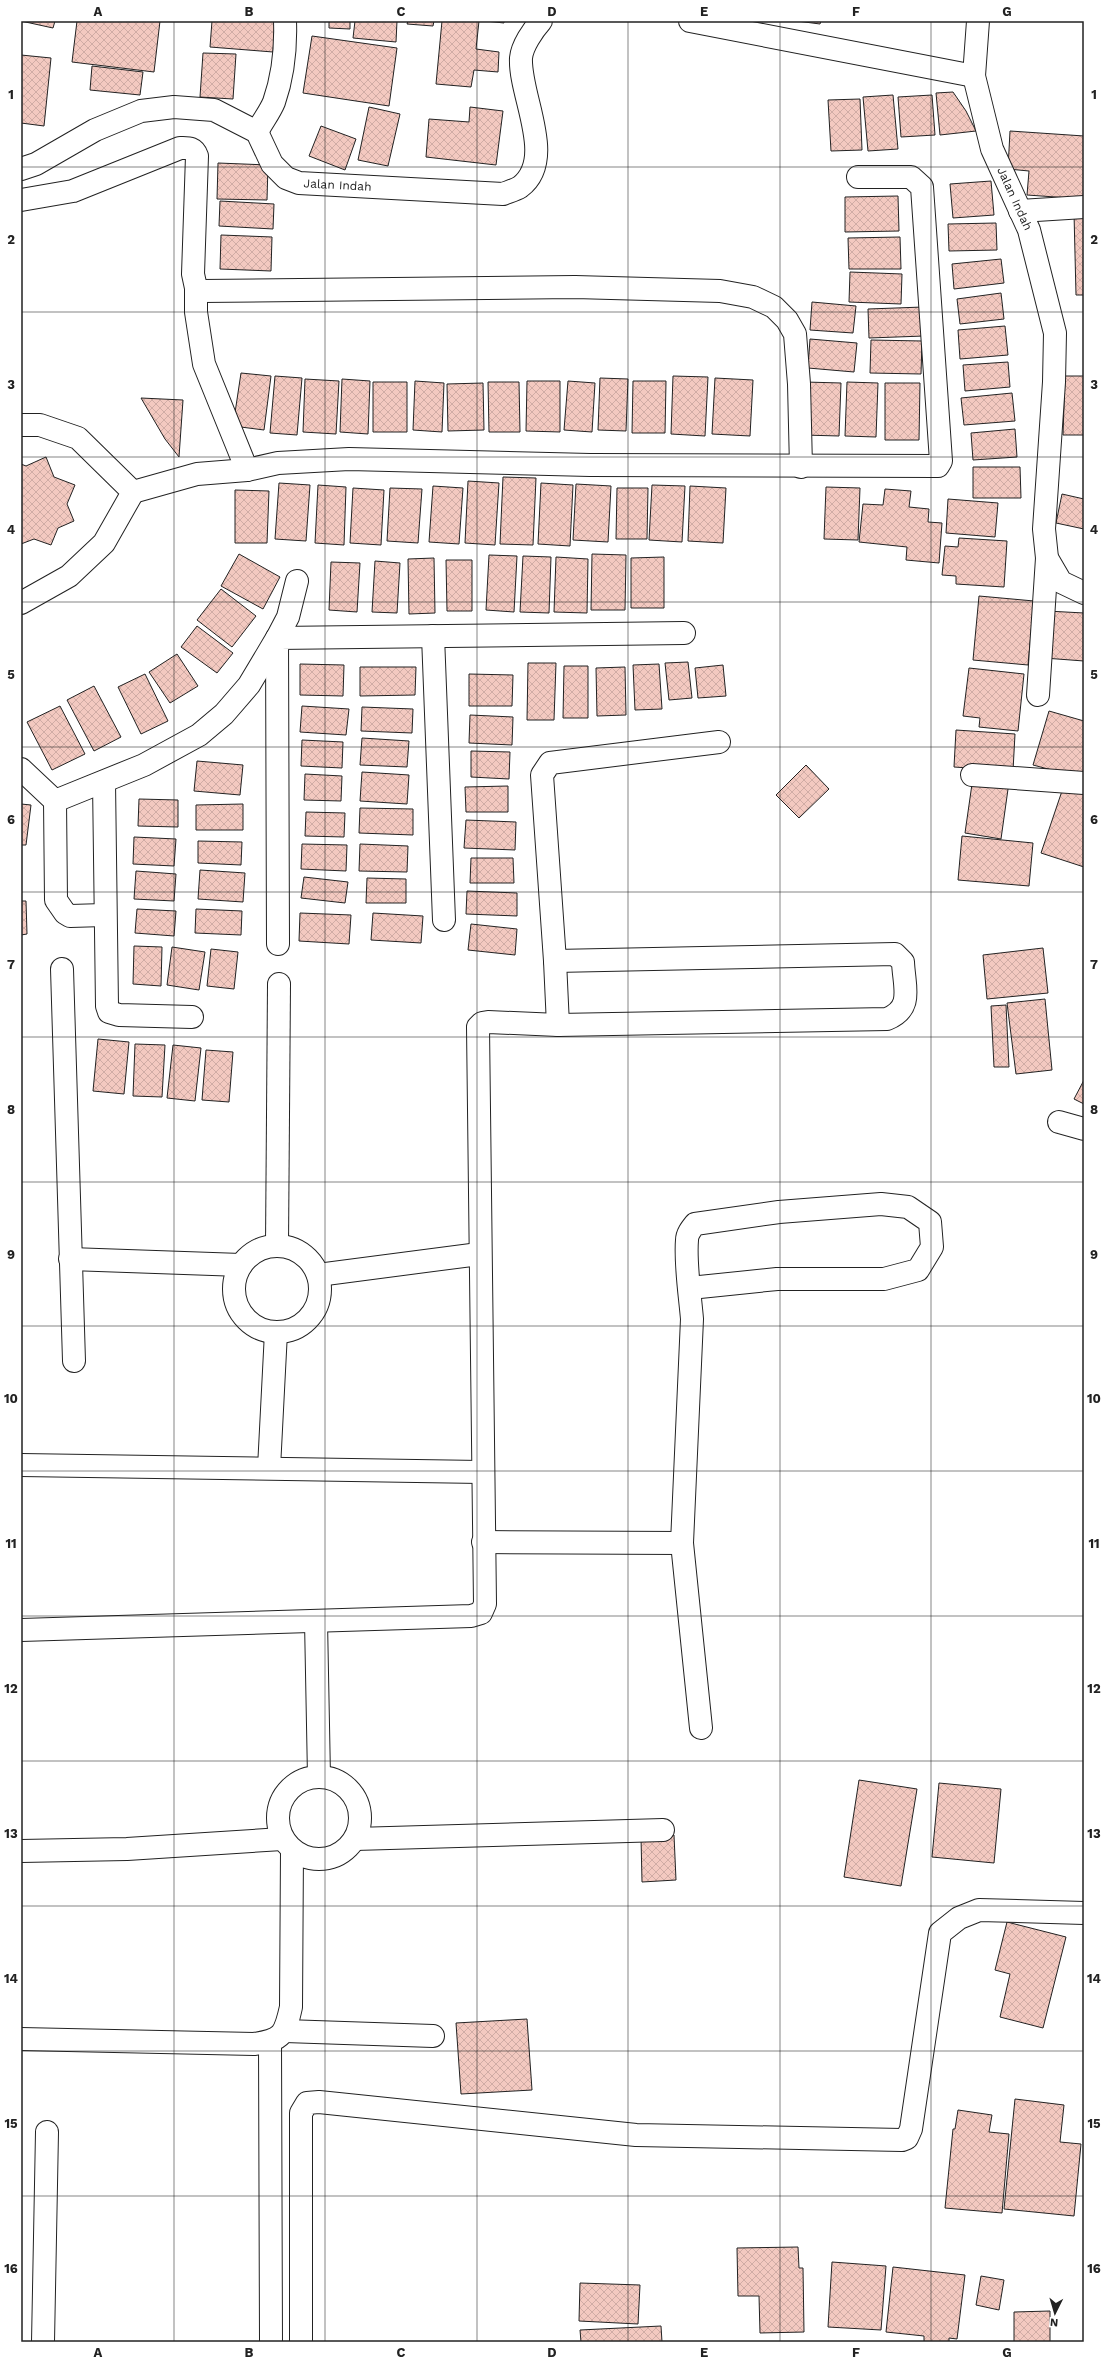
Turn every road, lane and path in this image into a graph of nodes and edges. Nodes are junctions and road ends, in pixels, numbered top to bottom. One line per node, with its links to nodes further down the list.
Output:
1 (285, 21): 6 (street)
2 (541, 21): 6 (street, Jalan Indah)
3 (690, 21): 5 (street)
4 (978, 21): 5 (street, Jalan Indah)
5 (974, 76): 11 (street, Jalan Indah)
6 (257, 132): 7 (street)
7 (21, 169)
8 (858, 177): 14 (street)
9 (21, 200): 12 (street)
10 (1084, 206): 11 (street)
11 (1020, 211): 17 (street, Jalan Indah)
12 (196, 288): 14 (street); 15 (street)
13 (21, 425): 16 (street)
14 (801, 467): 15 (street)
15 (247, 470): 16 (street)
16 (133, 492): 20 (street)
17 (1047, 558): 19 (street, Jalan Indah); 24 (street)
18 (296, 581): 23 (street)
19 (1084, 593)
20 (21, 603)
21 (684, 633): 22 (street)
22 (433, 636): 23 (street); 32 (street)
23 (277, 638): 28 (street); 33 (street)
24 (1038, 695)
25 (718, 742): 34 (street)
26 (21, 769): 30 (street)
27 (972, 775): 29 (street)
28 (104, 782): 30 (street); 31 (street)
29 (1084, 783)
30 (56, 801): 31 (street)
31 (104, 915): 37 (street)
32 (444, 920)
33 (278, 944)
34 (555, 961): 38 (street); 38 (street)
35 (62, 969): 43 (street)
36 (279, 984): 41 (street)
37 (192, 1017)
38 (558, 1025): 42 (street)
39 (1059, 1122): 40 (street)
40 (1084, 1128)
41 (277, 1246): 44 (street); 45 (street)
42 (479, 1254): 45 (street); 51 (street)
43 (70, 1260): 44 (street); 48 (street)
44 (241, 1266): 47 (street)
45 (318, 1275): 47 (street)
46 (690, 1288): 46 (street); 53 (street)
47 (276, 1332): 50 (street)
48 (74, 1361)
49 (21, 1466): 50 (street)
50 (269, 1468): 51 (street)
51 (481, 1472): 52 (street)
52 (483, 1542): 53 (street); 54 (street)
53 (682, 1543): 56 (street)
54 (316, 1621): 55 (street); 57 (street)
55 (21, 1630)
56 (701, 1728)
57 (319, 1777): 59 (street); 60 (street)
58 (663, 1830): 59 (street)
59 (355, 1839): 60 (street)
60 (287, 1844): 61 (street); 63 (street)
61 (21, 1851)
62 (1084, 1913): 69 (street)
63 (278, 2036): 64 (street); 65 (street); 68 (street)
64 (433, 2036)
65 (21, 2039)
66 (47, 2132): 67 (street)
67 (43, 2342)
68 (271, 2342)
69 (301, 2342)

